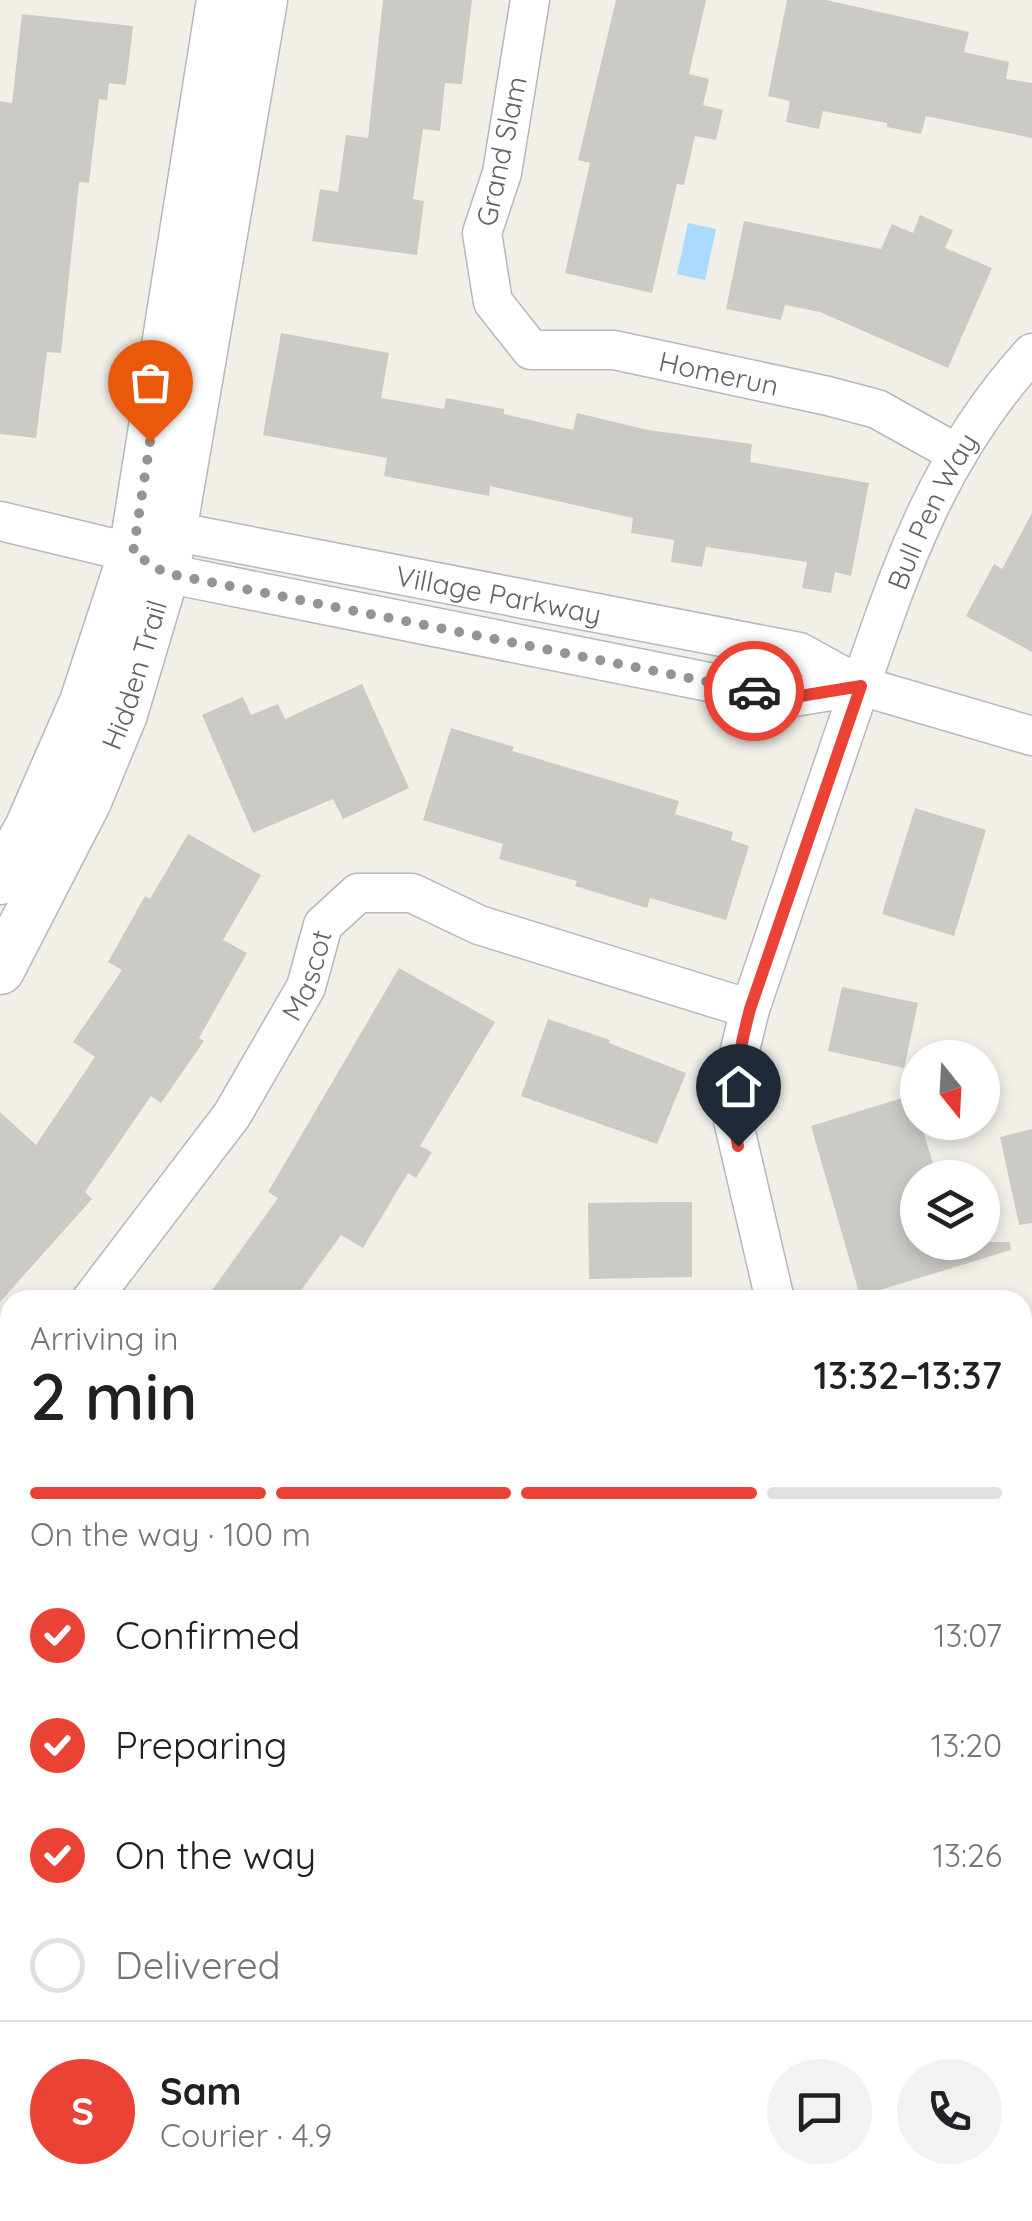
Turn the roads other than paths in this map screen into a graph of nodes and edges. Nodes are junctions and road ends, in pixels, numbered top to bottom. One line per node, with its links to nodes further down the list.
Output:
1 (220, 0): 8 (street, Hidden Trail)
2 (262, 0): 8 (street, Hidden Trail)
3 (530, 0): 4 (street, Grand Slam)
4 (493, 302): 6 (street, Homerun)
5 (1032, 353): 6 (street, Bull Pen Way)
6 (956, 453): 9 (street, Bull Pen Way)
7 (0, 520): 8 (street, Village Parkway)
8 (157, 552): 9 (street, Village Parkway); 11 (street, Hidden Trail); 12 (street, Hidden Trail)
9 (861, 686): 10 (street, Village Parkway); 13 (street, Bull Pen Way)
10 (1032, 736)
11 (0, 880)
12 (0, 970)
13 (750, 1009): 14 (street, Mascot); 15 (street, Bull Pen Way)
14 (99, 1290)
15 (773, 1290)

